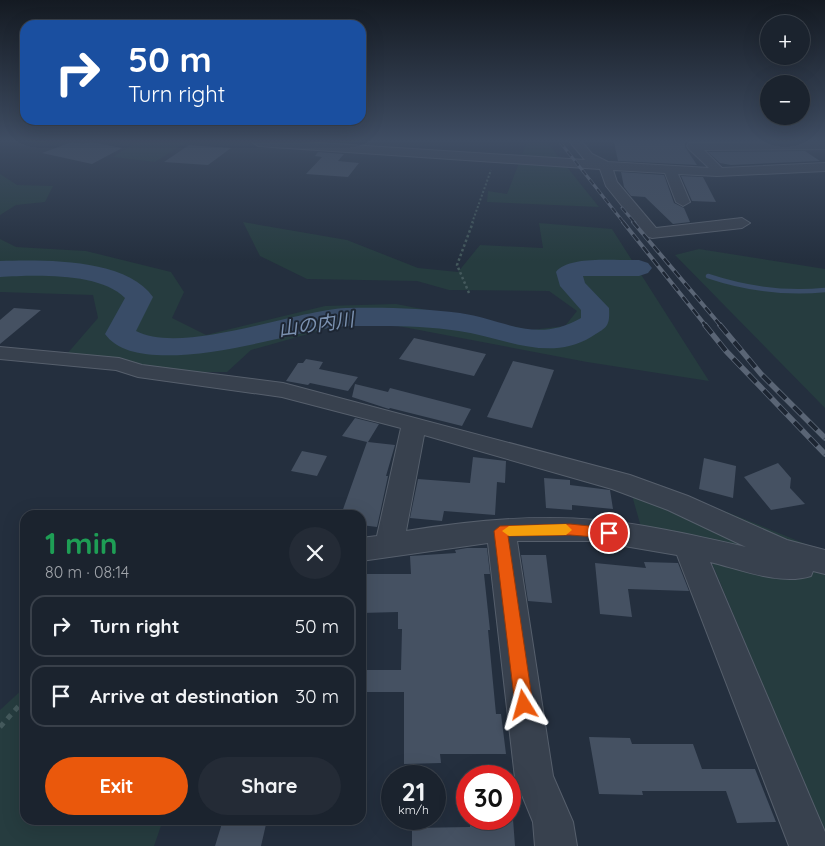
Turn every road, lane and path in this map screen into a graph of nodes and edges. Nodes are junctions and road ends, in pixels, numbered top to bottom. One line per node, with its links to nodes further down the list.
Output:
1 (488, 181): 6 (path)
2 (610, 181): 5 (street)
3 (675, 181): 4 (street)
4 (683, 202)
5 (742, 223)
6 (469, 293)
7 (0, 353): 8 (street)
8 (414, 424): 10 (street); 13 (street)
9 (500, 531): 10 (street); 11 (street); 16 (street)
10 (389, 545): 12 (street)
11 (689, 547): 13 (street); 17 (street)
12 (366, 549)
13 (822, 562)
14 (20, 705): 15 (path)
15 (0, 727)
16 (556, 846)
17 (810, 846)

